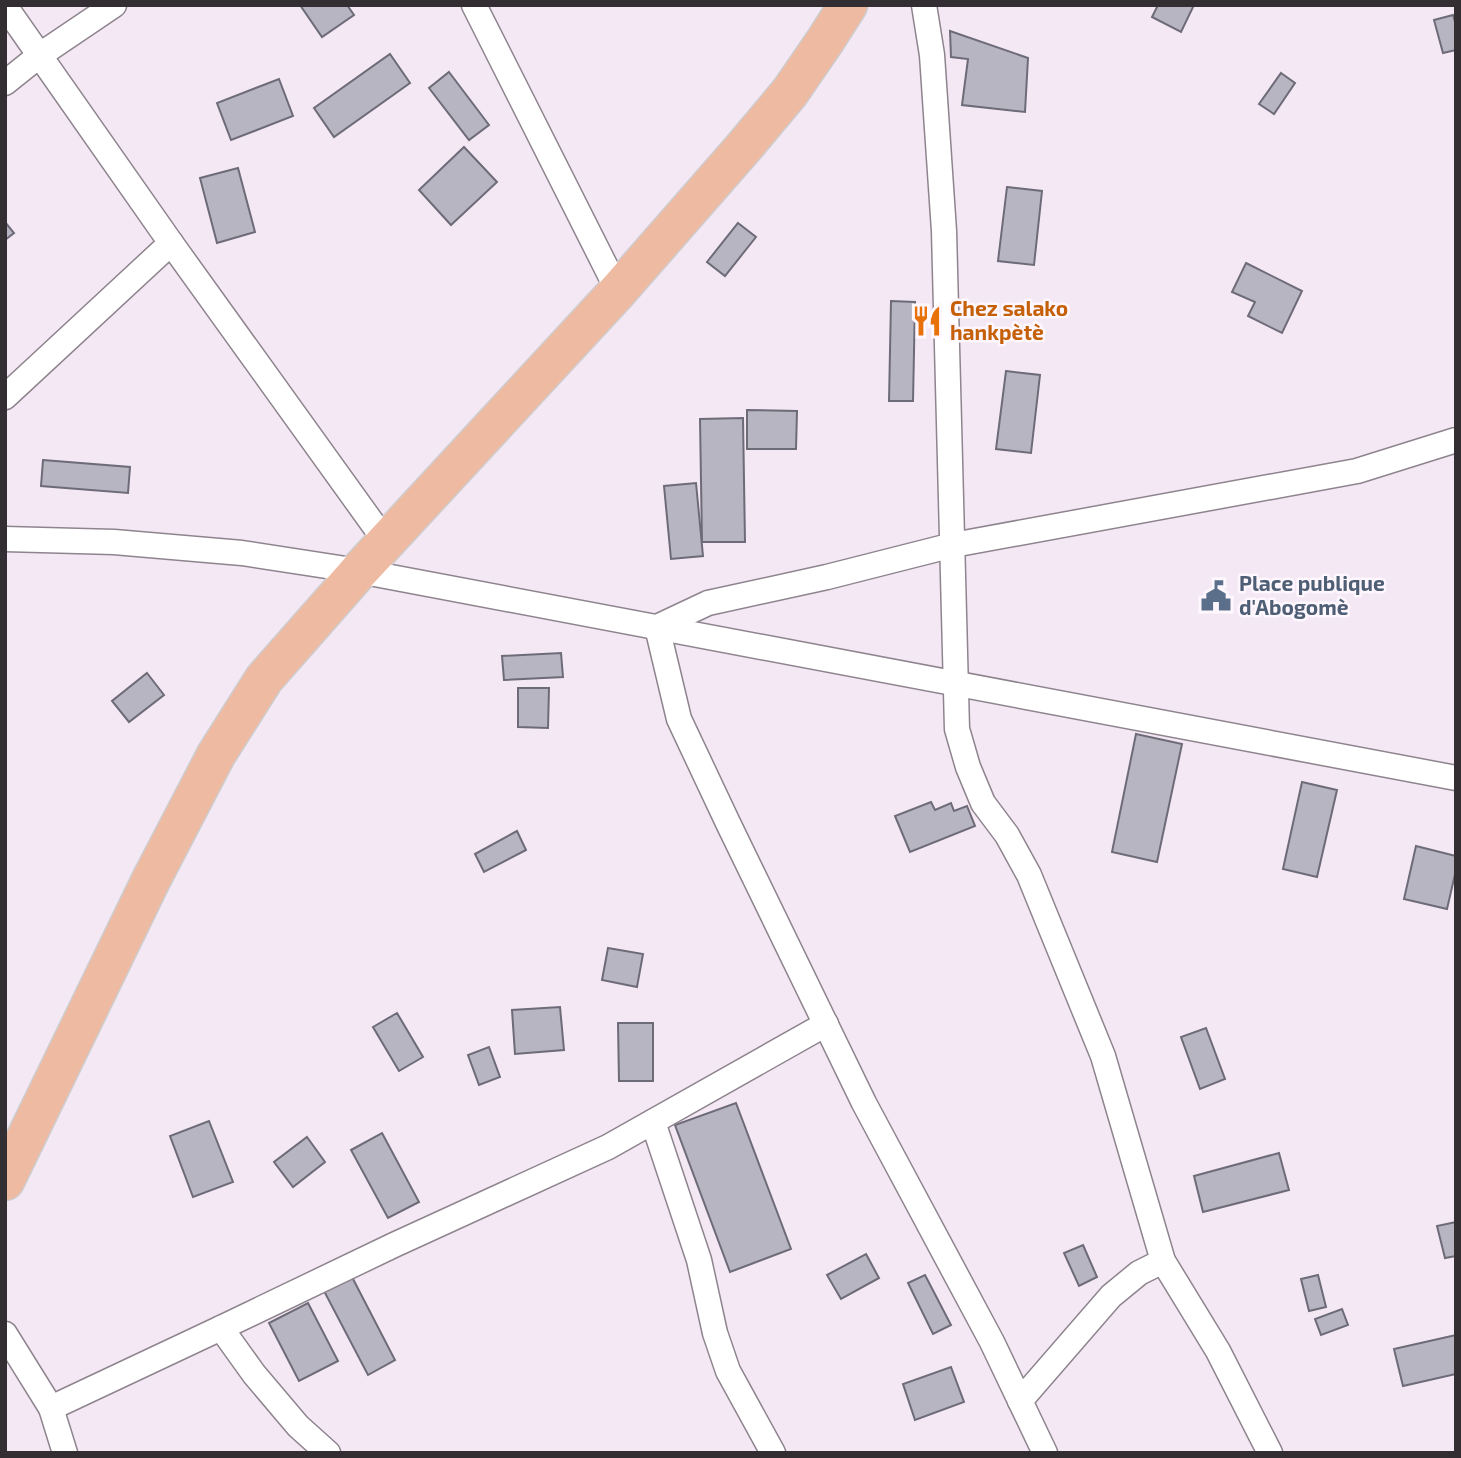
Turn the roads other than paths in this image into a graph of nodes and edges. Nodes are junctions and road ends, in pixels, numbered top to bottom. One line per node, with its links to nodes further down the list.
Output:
1 (114, 5): 6 (street)
2 (474, 5): 9 (street)
3 (848, 5): 9 (main road)
4 (925, 5): 14 (street)
5 (5, 6): 6 (street)
6 (40, 55): 7 (street); 8 (street)
7 (5, 83)
8 (171, 243): 10 (street); 13 (street)
9 (618, 291): 13 (main road)
10 (5, 397)
11 (1456, 440): 14 (street)
12 (5, 539): 15 (street)
13 (386, 542): 15 (main road)
14 (953, 545): 16 (street); 17 (street)
15 (359, 571): 16 (street); 21 (main road)
16 (657, 627): 17 (street); 19 (street)
17 (956, 684): 18 (street); 22 (street)
18 (1456, 778)
19 (826, 1024): 20 (street); 25 (street)
20 (653, 1122): 23 (street); 29 (street)
21 (5, 1181)
22 (1163, 1261): 25 (street); 31 (street)
23 (221, 1328): 26 (street); 28 (street)
24 (5, 1334): 26 (street)
25 (1020, 1401): 30 (street)
26 (51, 1408): 27 (street)
27 (65, 1453)
28 (328, 1453)
29 (773, 1453)
30 (1045, 1453)
31 (1270, 1453)

